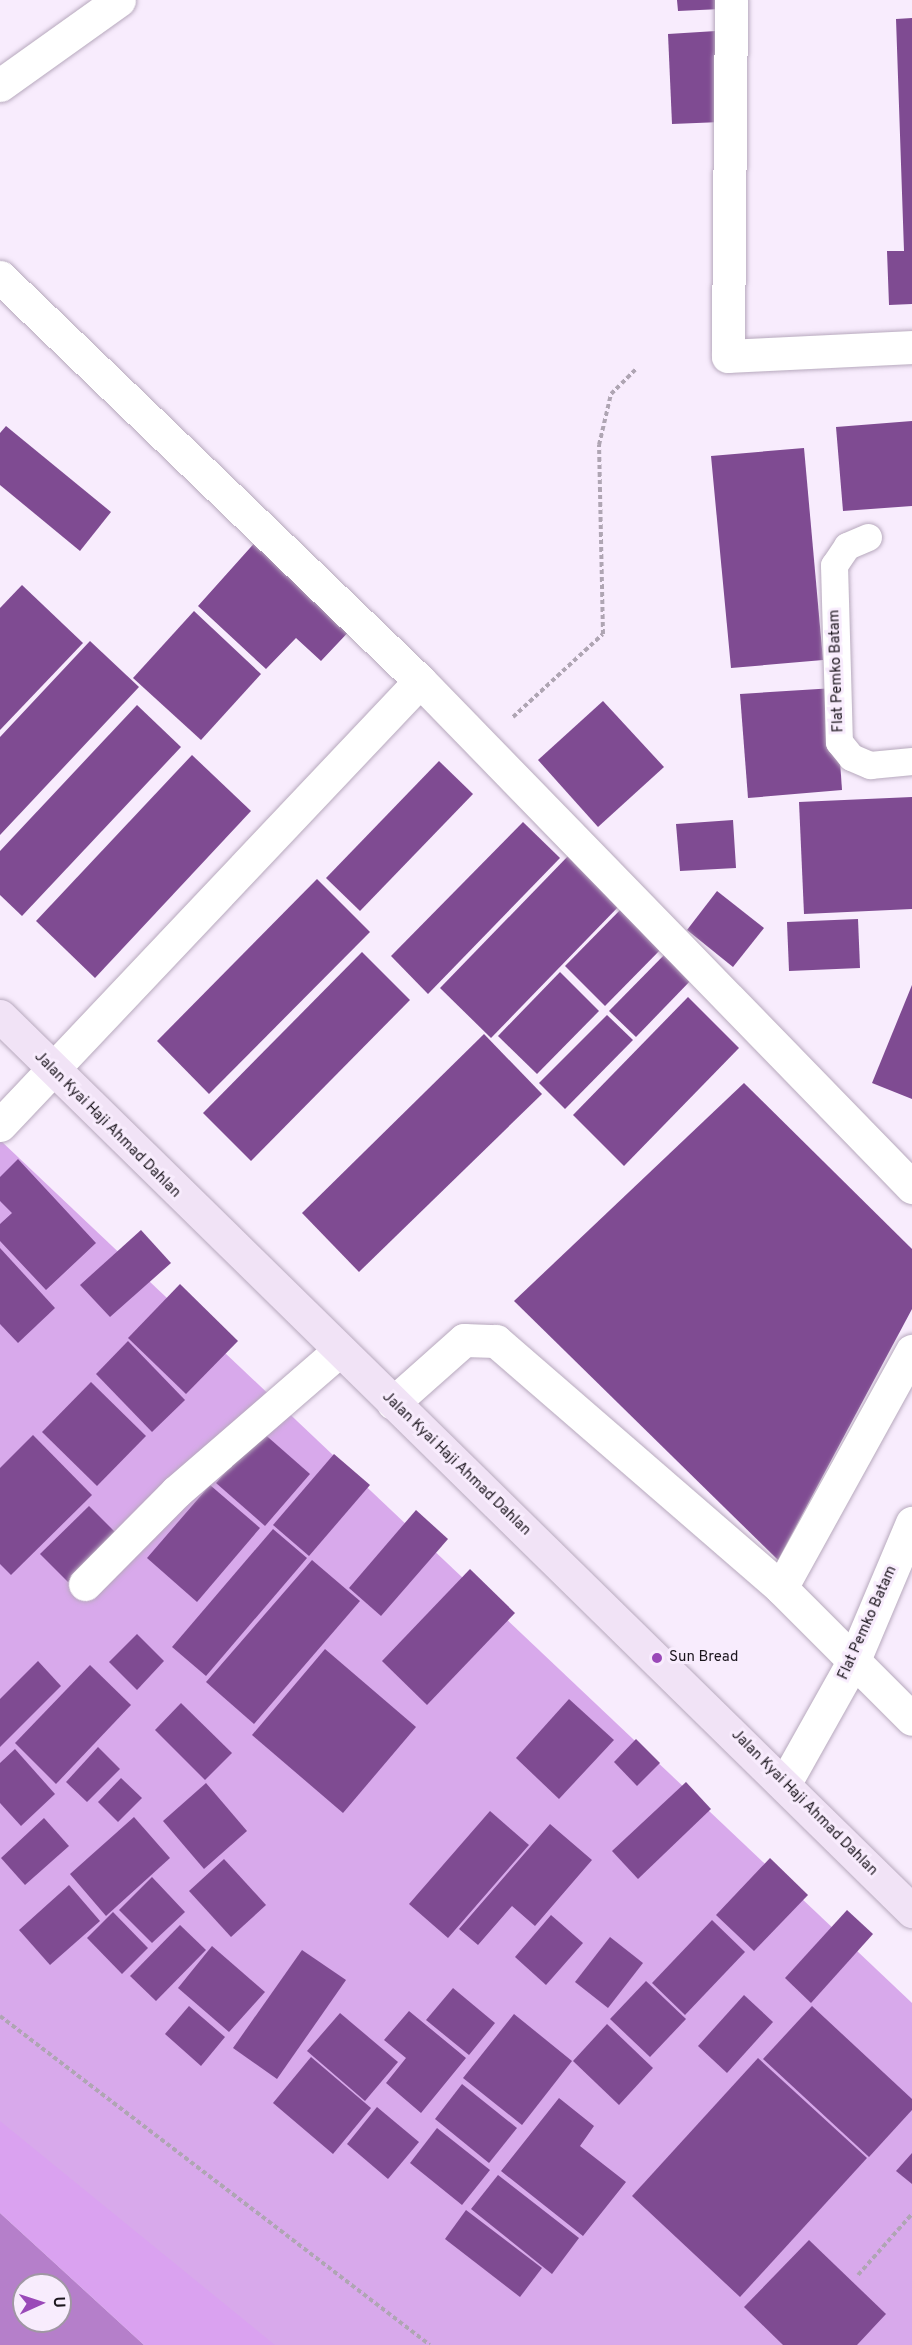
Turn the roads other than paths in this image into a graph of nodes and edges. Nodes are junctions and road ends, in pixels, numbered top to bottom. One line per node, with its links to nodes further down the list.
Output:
1 (119, 0): 3 (street)
2 (731, 0): 5 (street)
3 (0, 85)
4 (0, 277): 7 (street)
5 (912, 347)
6 (868, 537): 8 (lane, Flat Pemko Batam)
7 (420, 681): 10 (street); 12 (street)
8 (912, 761)
9 (2, 1021): 10 (main road, Jalan Kyai Haji Ahmad Dahlan)
10 (53, 1069): 11 (street); 13 (main road, Jalan Kyai Haji Ahmad Dahlan)
11 (0, 1125)
12 (912, 1186)
13 (339, 1351): 15 (main road, Jalan Kyai Haji Ahmad Dahlan); 17 (street)
14 (912, 1351): 18 (street)
15 (393, 1403): 18 (street); 21 (main road, Jalan Kyai Haji Ahmad Dahlan)
16 (912, 1523): 19 (street, Flat Pemko Batam)
17 (85, 1584)
18 (781, 1588): 19 (street)
19 (854, 1660): 20 (street); 21 (street, Flat Pemko Batam)
20 (912, 1719)
21 (784, 1783): 22 (main road, Jalan Kyai Haji Ahmad Dahlan)
22 (912, 1911)

